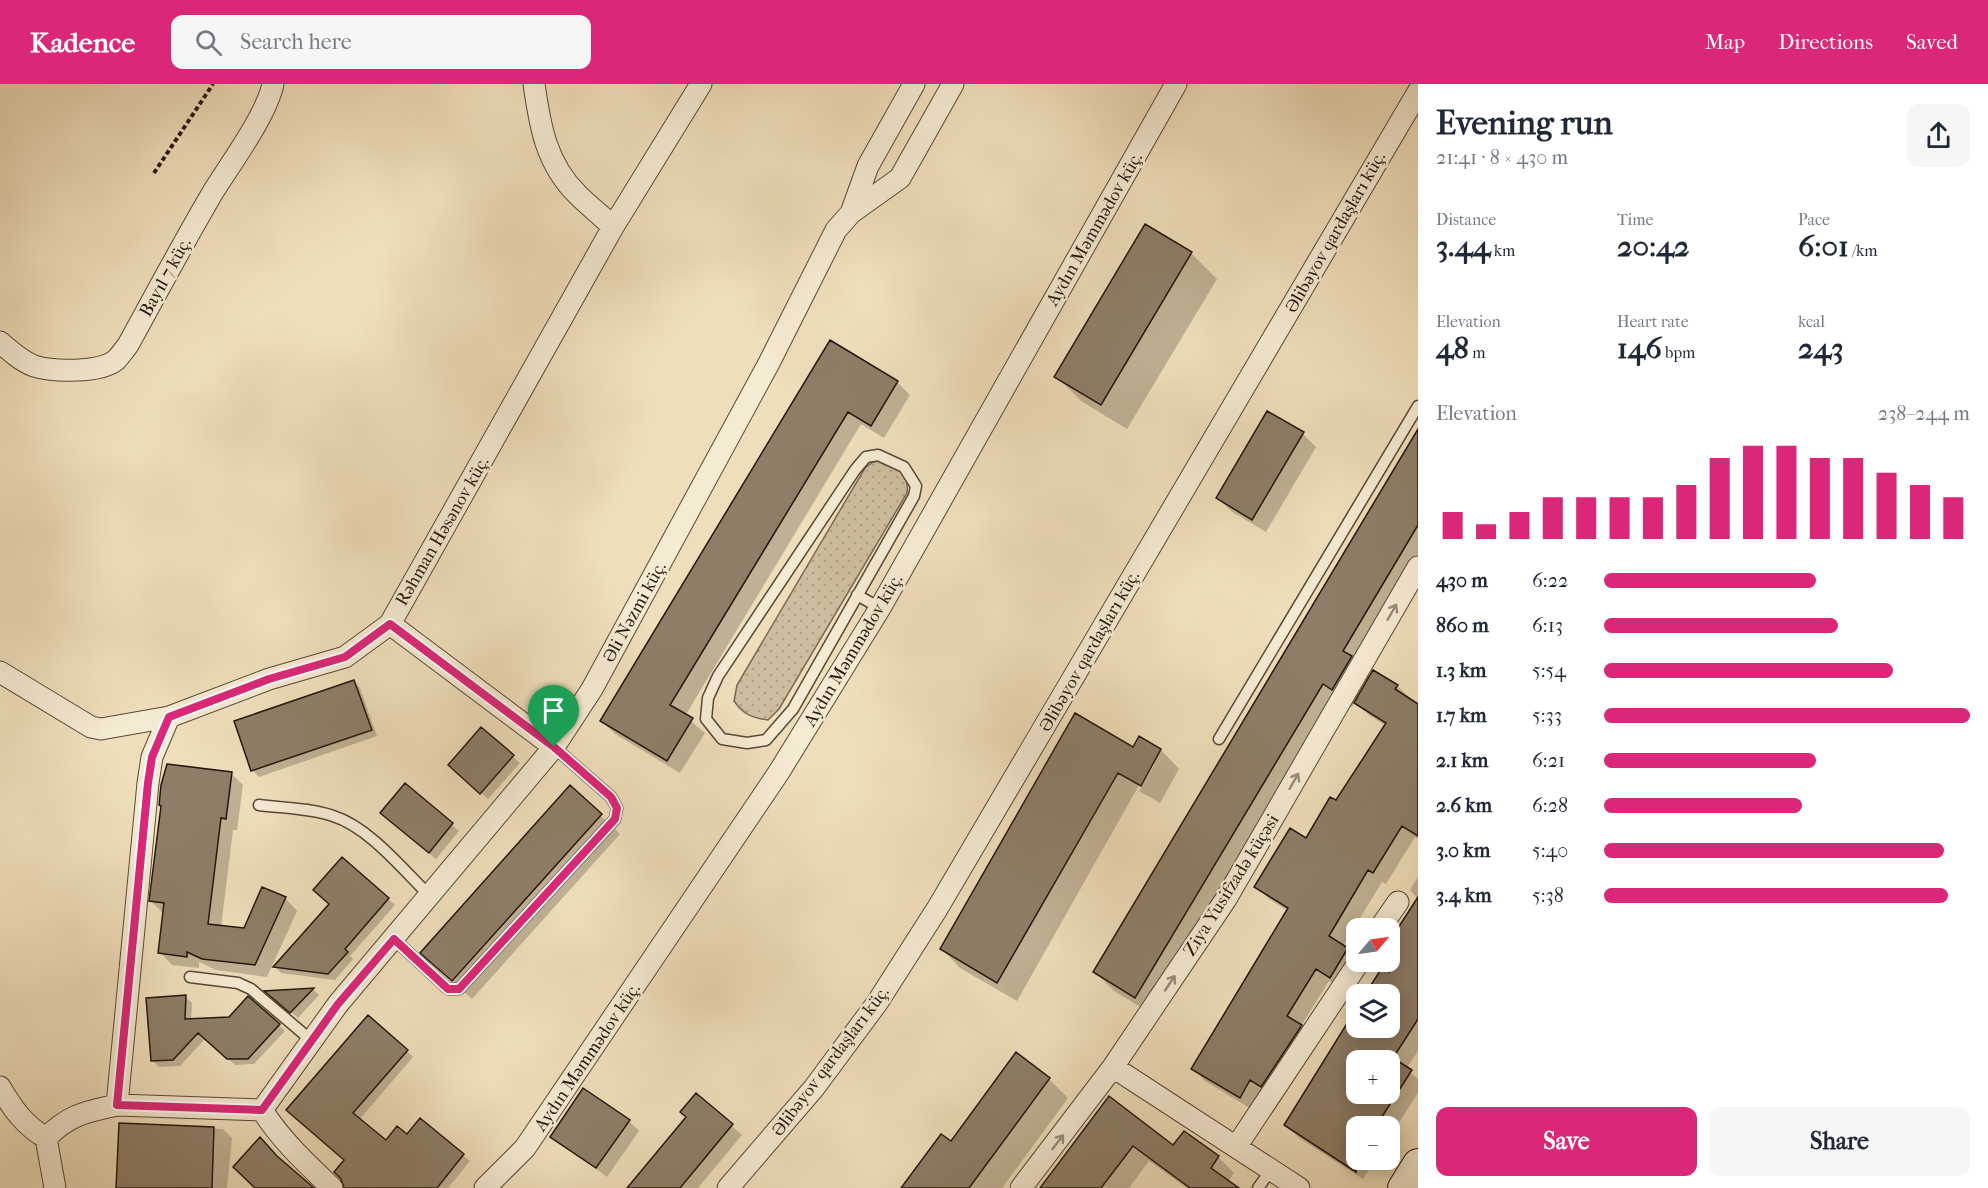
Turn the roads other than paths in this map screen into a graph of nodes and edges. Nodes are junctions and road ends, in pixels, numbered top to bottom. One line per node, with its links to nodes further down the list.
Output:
1 (273, 84): 10 (street, Bayıl 7 küç.)
2 (534, 84): 9 (street)
3 (701, 84): 9 (street, Rəhman Həsənov küç.)
4 (914, 84): 8 (street)
5 (953, 84): 8 (street, Əli Nəzmi küç.)
6 (1176, 84): 14 (street, Aydın Məmmədov küç.)
7 (1418, 92): 39 (street, Əlibəyov qardaşları küç.)
8 (850, 213): 19 (street, Əli Nəzmi küç.)
9 (613, 227): 15 (street, Rəhman Həsənov küç.)
10 (0, 342)
11 (1418, 406): 18 (lane)
12 (1418, 567): 28 (street, Ziya Yusifzadə küçəsi, one-way to 12)
13 (857, 595): 13 (lane); 14 (lane)
14 (880, 608): 38 (street, Aydın Məmmədov küç.)
15 (390, 624): 17 (street, Rəhman Həsənov küç.); 19 (street)
16 (0, 672): 17 (street, Rəhman Həsənov küç.)
17 (169, 717): 30 (street)
18 (1219, 739)
19 (554, 747): 21 (street, Əli Nəzmi küç.); 24 (lane)
20 (259, 805): 21 (lane)
21 (430, 896): 24 (street, Əli Nəzmi küç.)
22 (1398, 902): 23 (street)
23 (1387, 918)
24 (394, 939): 27 (street, Əli Nəzmi küç.)
25 (1352, 972): 33 (street)
26 (190, 977): 27 (lane)
27 (312, 1041): 31 (street, Əli Nəzmi küç.)
28 (1113, 1067): 33 (street); 40 (street, Ziya Yusifzadə küçəsi, one-way to 28)
29 (0, 1087): 32 (street)
30 (117, 1105): 31 (street); 32 (street)
31 (262, 1110): 37 (street)
32 (46, 1138): 36 (street)
33 (1236, 1147): 35 (street)
34 (1418, 1164): 43 (street)
35 (1271, 1170): 41 (lane); 42 (street)
36 (55, 1188)
37 (333, 1188)
38 (486, 1188)
39 (728, 1188)
40 (1021, 1188)
41 (1258, 1188)
42 (1299, 1188)
43 (1403, 1188)

